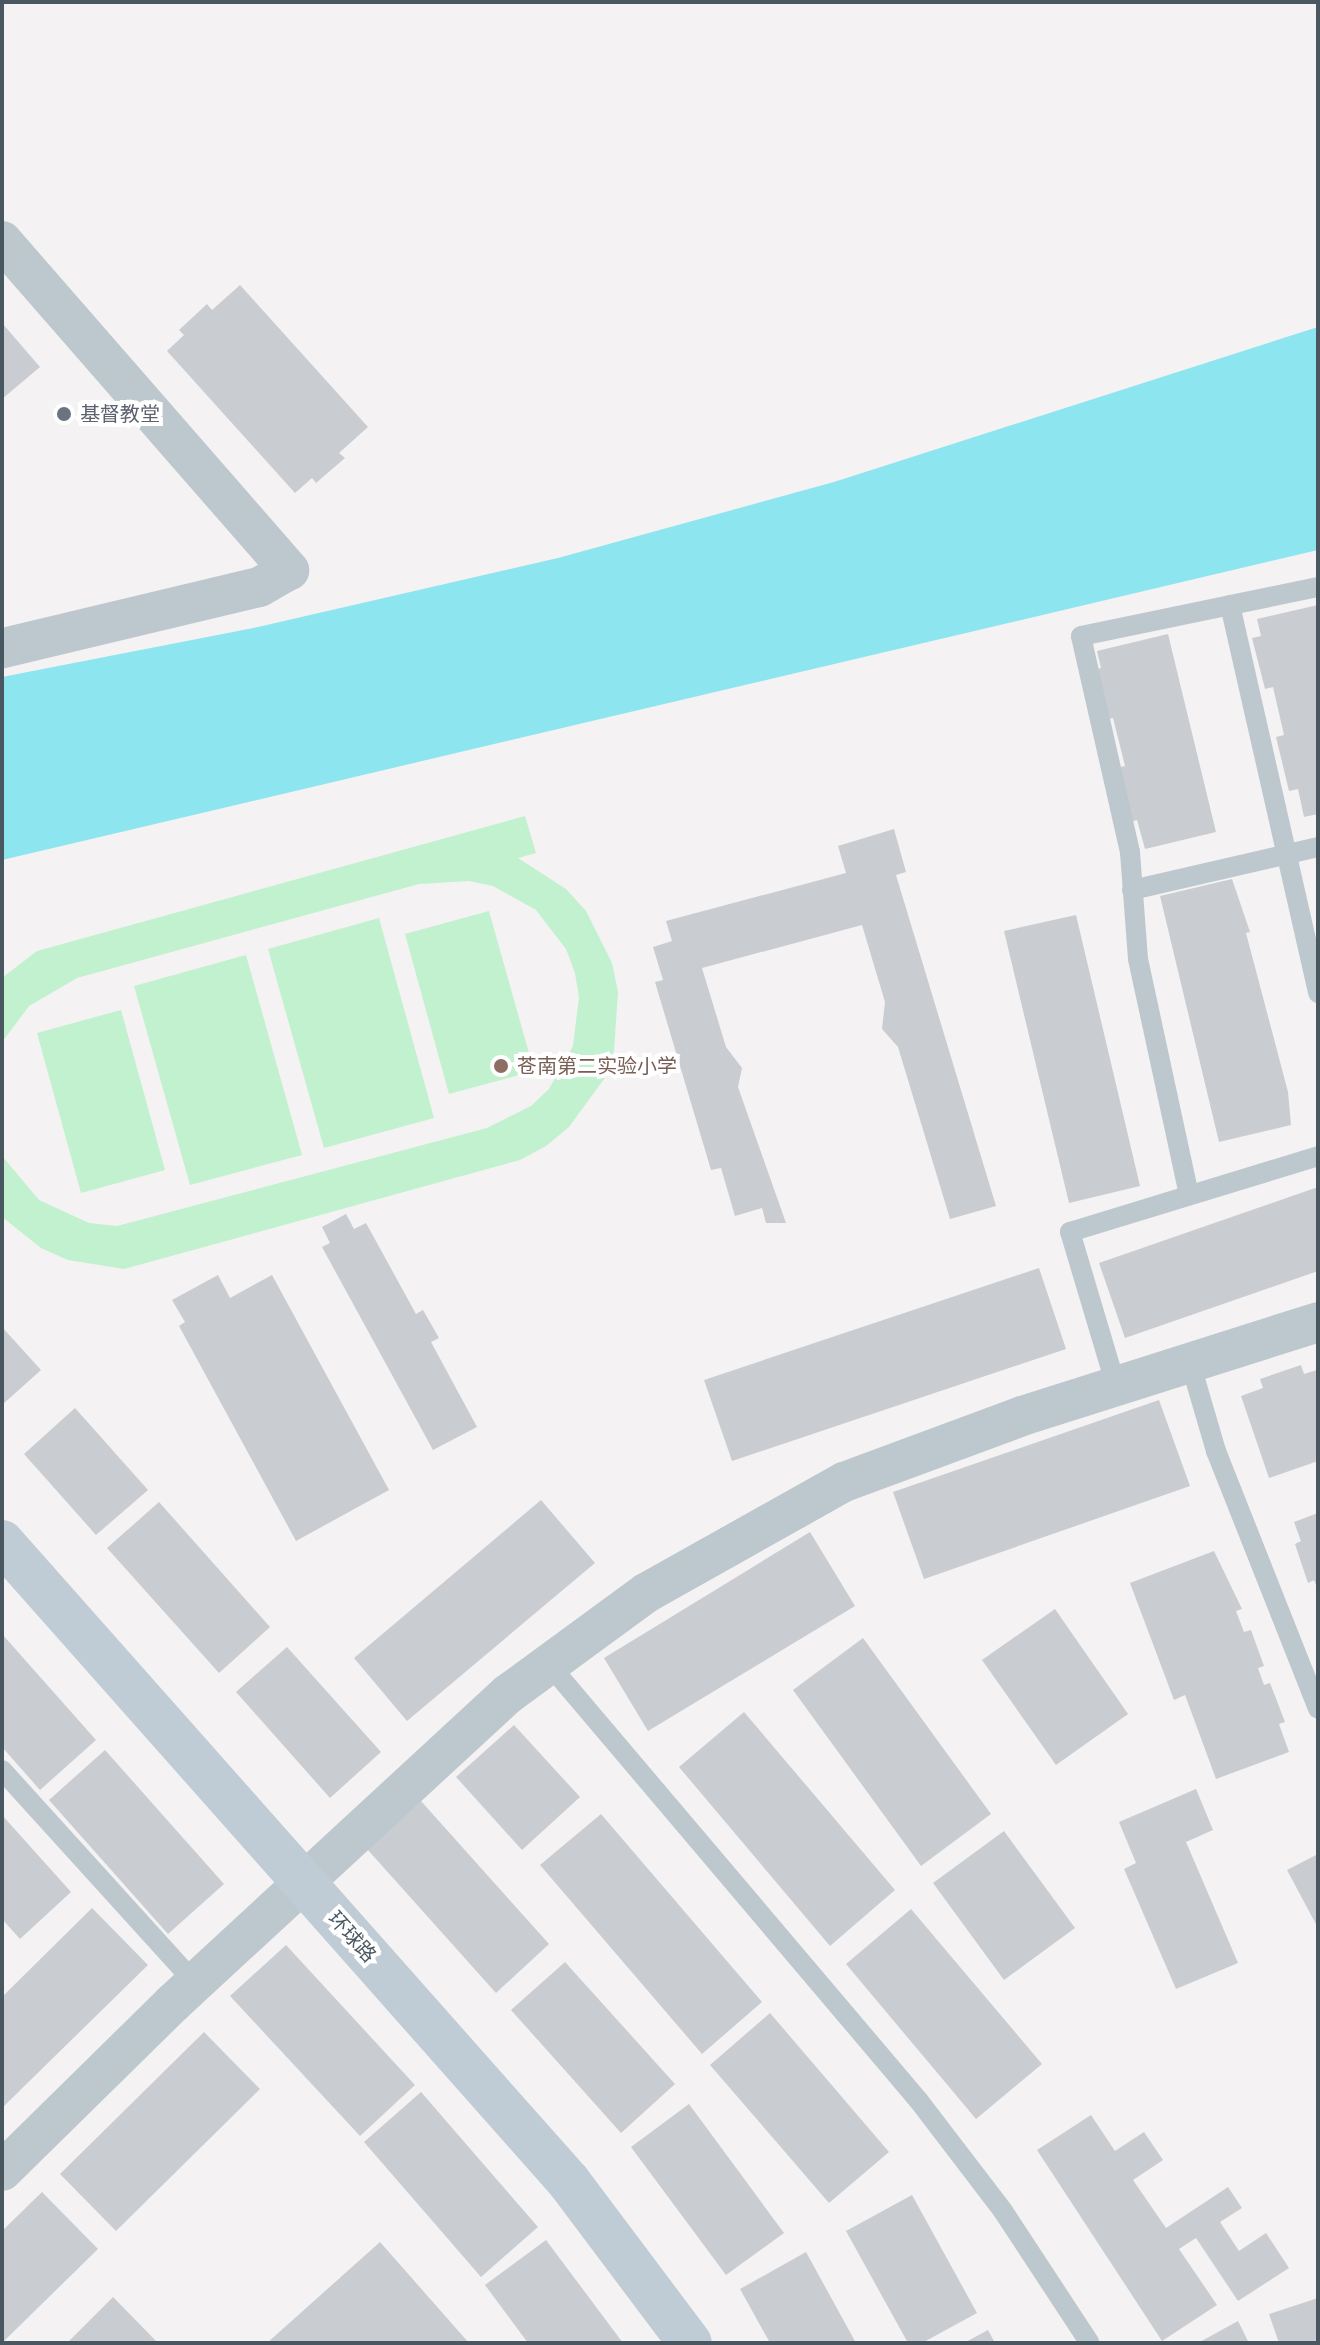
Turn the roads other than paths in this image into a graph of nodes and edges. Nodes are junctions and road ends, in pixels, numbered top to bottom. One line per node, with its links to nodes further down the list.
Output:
1 (2, 241): 4 (street)
2 (1318, 587): 3 (lane)
3 (1230, 605): 6 (lane); 7 (lane)
4 (2, 648)
5 (1318, 847): 6 (lane)
6 (1286, 854): 7 (lane); 8 (lane)
7 (1132, 890): 10 (lane)
8 (1318, 993)
9 (1318, 1156): 10 (lane)
10 (1189, 1195): 13 (lane)
11 (1318, 1322): 12 (street)
12 (1190, 1362): 13 (street); 16 (lane)
13 (1116, 1386): 15 (street)
14 (2, 1542): 18 (street, 环球路)
15 (547, 1662): 18 (street); 21 (lane)
16 (1318, 1709)
17 (2, 1770): 19 (lane)
18 (304, 1882): 19 (street); 22 (street, 环球路)
19 (195, 1983): 20 (street)
20 (2, 2171)
21 (1089, 2342)
22 (690, 2343)

